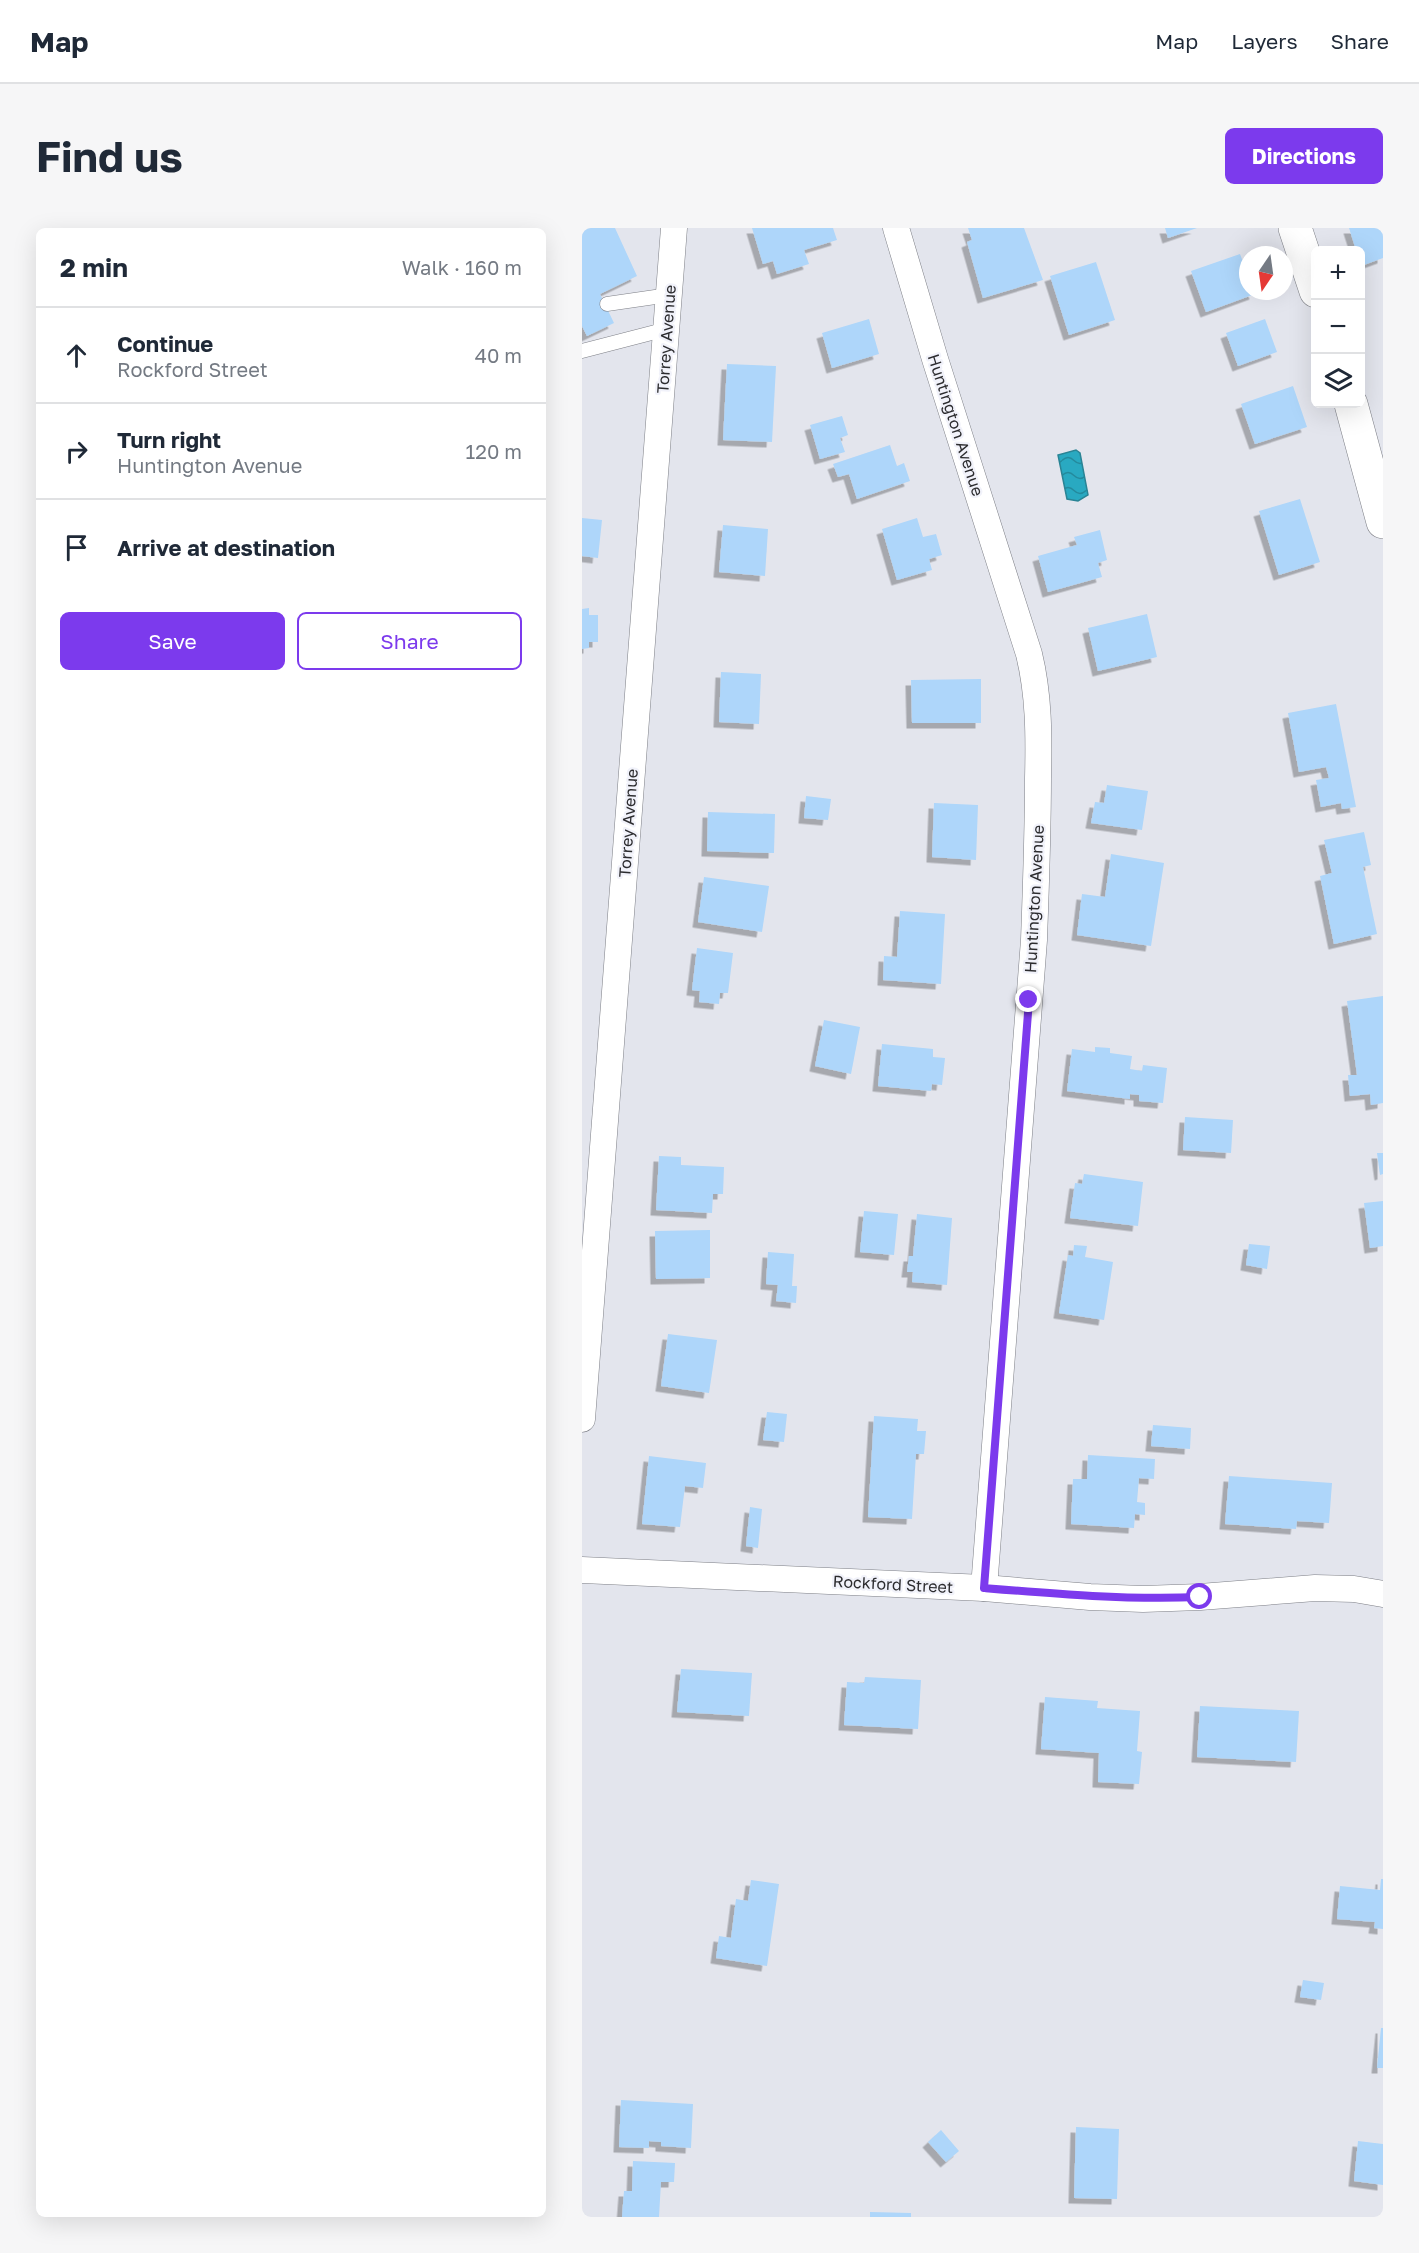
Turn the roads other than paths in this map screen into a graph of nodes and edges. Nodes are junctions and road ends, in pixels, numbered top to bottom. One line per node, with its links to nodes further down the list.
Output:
1 (674, 228): 5 (street, Torrey Avenue)
2 (896, 228): 13 (street, Huntington Avenue)
3 (1295, 228): 4 (street)
4 (1311, 276)
5 (669, 296): 6 (lane); 7 (street, Torrey Avenue)
6 (607, 304)
7 (667, 329): 8 (lane); 11 (street, Torrey Avenue)
8 (582, 351)
9 (1352, 408): 10 (street)
10 (1383, 522)
11 (582, 1419)
12 (582, 1570): 13 (street, Rockford Street)
13 (984, 1588): 14 (street, Rockford Street)
14 (1383, 1594)

